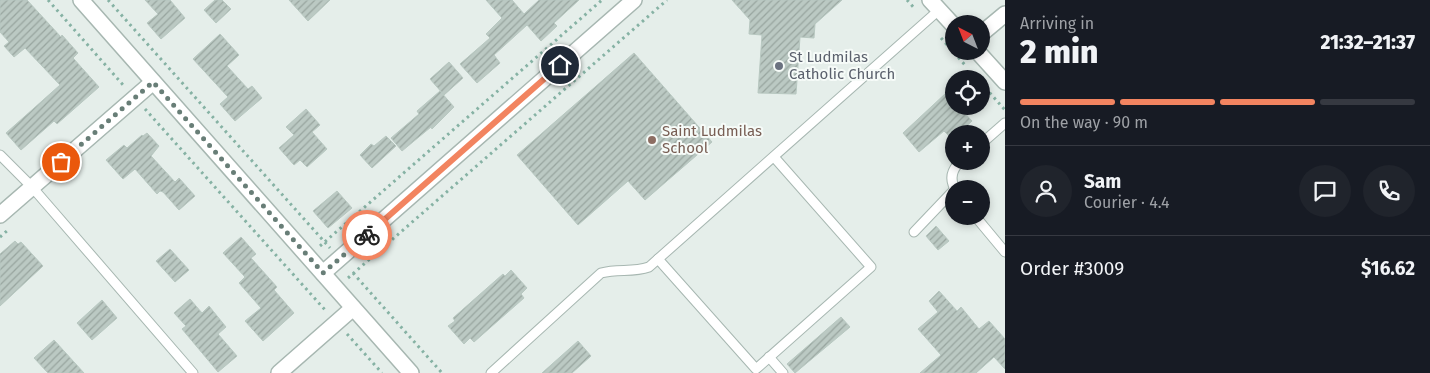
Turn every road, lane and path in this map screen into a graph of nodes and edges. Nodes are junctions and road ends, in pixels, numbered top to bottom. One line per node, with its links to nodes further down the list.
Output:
1 (48, 0): 14 (path)
2 (81, 0): 12 (street)
3 (108, 0): 27 (path)
4 (602, 0): 27 (path)
5 (634, 0): 33 (street)
6 (667, 0): 34 (path)
7 (935, 5): 9 (street); 21 (lane)
8 (1005, 14): 10 (street)
9 (945, 16)
10 (990, 26)
11 (985, 60): 13 (street)
12 (153, 82): 22 (street); 33 (street)
13 (1005, 82)
14 (126, 88)
15 (990, 93): 17 (path)
16 (143, 107): 37 (path)
17 (1005, 110)
18 (1005, 123): 19 (lane)
19 (990, 136)
20 (0, 155): 22 (lane)
21 (774, 157): 31 (lane); 39 (lane)
22 (32, 187): 24 (street); 40 (lane)
23 (945, 199): 26 (lane)
24 (0, 215)
25 (982, 225): 30 (lane)
26 (914, 232)
27 (325, 242): 28 (path); 29 (path)
28 (330, 248)
29 (316, 249)
30 (1005, 252)
31 (658, 259): 39 (lane); 45 (lane)
32 (349, 268): 34 (path)
33 (323, 273): 36 (street)
34 (353, 274): 35 (path); 44 (path)
35 (348, 278)
36 (354, 308): 41 (street); 43 (street)
37 (326, 312)
38 (346, 332): 42 (path)
39 (769, 357): 46 (lane)
40 (193, 373)
41 (279, 373)
42 (382, 373)
43 (411, 373)
44 (442, 373)
45 (491, 373)
46 (783, 373)

